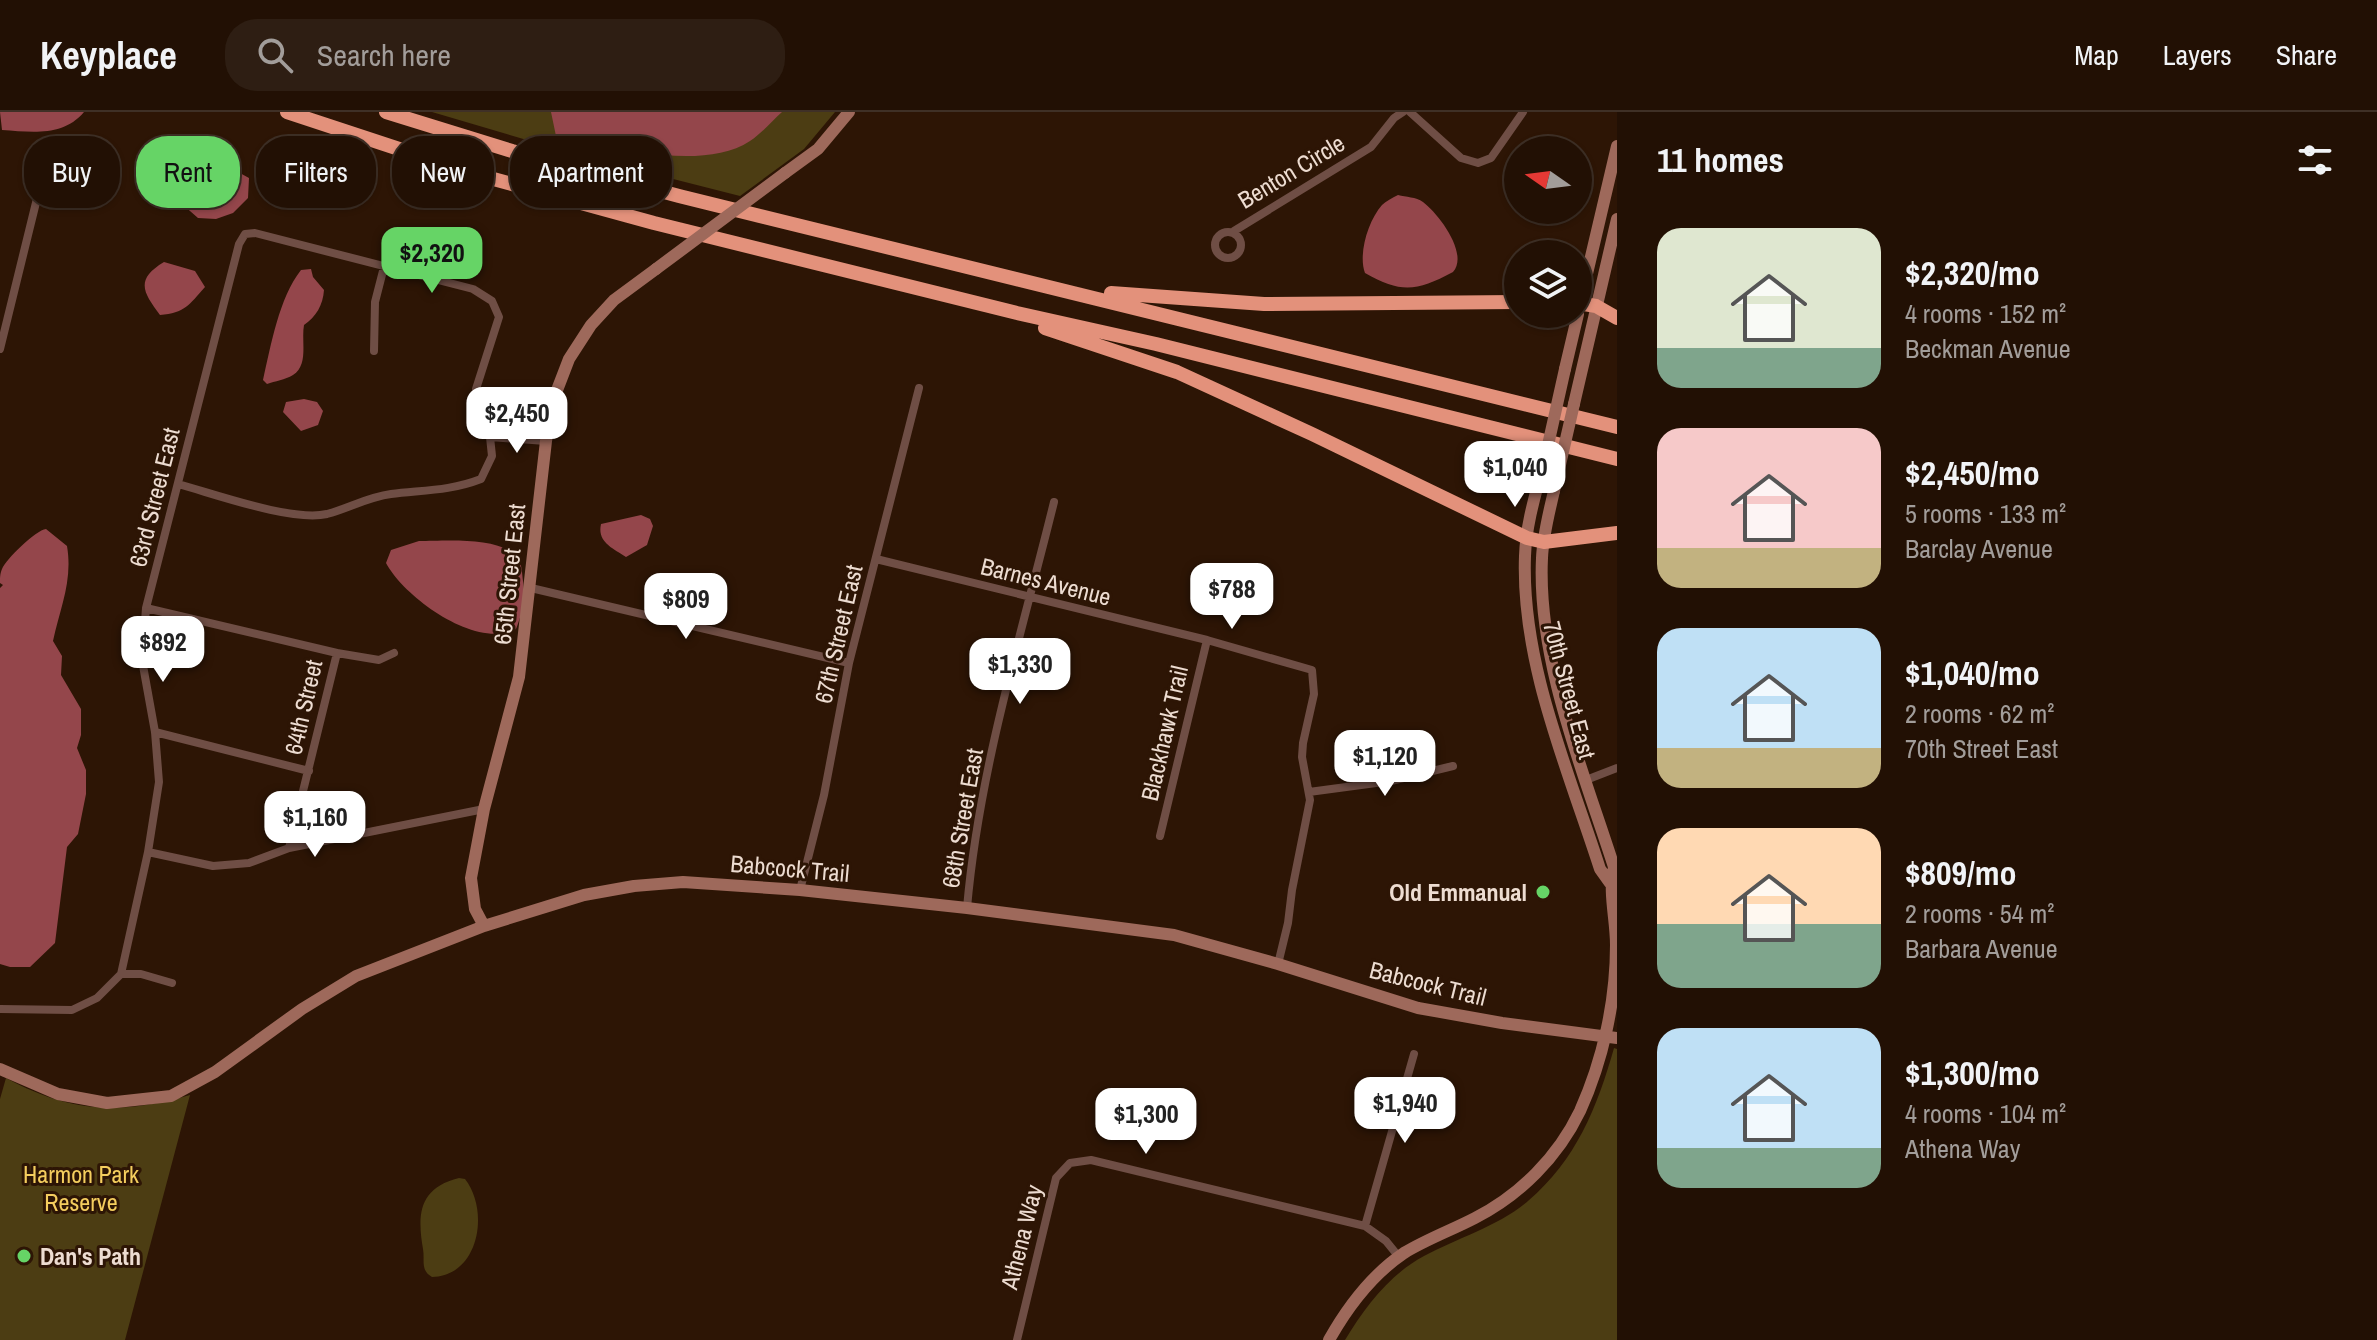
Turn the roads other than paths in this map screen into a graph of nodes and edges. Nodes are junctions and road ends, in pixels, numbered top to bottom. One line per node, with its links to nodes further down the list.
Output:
1 (287, 112): 17 (highway)
2 (386, 112): 13 (highway)
3 (849, 112): 25 (street, 65th Street East, bridge)
4 (1403, 112): 10 (street, Benton Circle)
5 (1410, 112): 6 (street)
6 (1523, 112)
7 (1617, 146): 11 (street, 70th Street East)
8 (35, 208): 20 (street)
9 (1617, 219): 16 (street, 70th Street East)
10 (1234, 231)
11 (1592, 250)
12 (384, 267): 21 (street); 24 (street); 27 (street, 63rd Street East)
13 (1055, 286): 14 (highway); 23 (highway)
14 (1504, 302)
15 (1592, 306): 16 (highway)
16 (1596, 306): 18 (highway); 31 (street, 70th Street East, bridge)
17 (1017, 313): 26 (highway); 30 (highway)
18 (1617, 318)
19 (1574, 328): 30 (street, 70th Street East, bridge)
20 (0, 349)
21 (374, 351)
22 (919, 388): 32 (street, 67th Street East)
23 (1617, 427)
24 (490, 437): 25 (street); 27 (street)
25 (546, 441): 33 (street, 65th Street East)
26 (1617, 459)
27 (178, 484): 35 (street, 63rd Street East)
28 (1054, 502): 34 (street, 68th Street East)
29 (1617, 533): 31 (highway)
30 (1527, 538): 31 (highway); 50 (street, 70th Street East)
31 (1544, 542): 44 (street, 70th Street East)
32 (876, 559): 34 (street, Barnes Avenue); 39 (street, 67th Street East)
33 (531, 588): 39 (street); 46 (street, 65th Street East)
34 (1030, 598): 36 (street, Barnes Avenue); 52 (street, 68th Street East)
35 (146, 608): 37 (street); 40 (street, 63rd Street East)
36 (1207, 640): 45 (street, Barnes Avenue); 47 (street, Blackhawk Trail)
37 (337, 653): 38 (street); 43 (street, 64th Street)
38 (394, 653)
39 (849, 663): 51 (street, 67th Street East)
40 (155, 732): 43 (street); 49 (street, 63rd Street East)
41 (1453, 766): 45 (street)
42 (1617, 768): 44 (street)
43 (309, 771): 48 (street, 64th Street)
44 (1586, 780): 50 (street, 70th Street East)
45 (1309, 792): 54 (street)
46 (484, 809): 48 (street); 53 (street, 65th Street East)
47 (1160, 836)
48 (289, 848): 49 (street)
49 (148, 852): 55 (street, 63rd Street East)
50 (1610, 883): 58 (street, 70th Street East)
51 (800, 890): 52 (street, Babcock Trail); 53 (street, Babcock Trail)
52 (967, 908): 54 (street, Babcock Trail)
53 (484, 926): 60 (street, Babcock Trail)
54 (1278, 964): 58 (street, Babcock Trail)
55 (121, 974): 56 (street); 57 (street)
56 (172, 983)
57 (0, 1009)
58 (1611, 1037): 62 (street, 70th Street East)
59 (1414, 1054): 61 (street)
60 (0, 1069)
61 (1365, 1226): 62 (street, Athena Way); 63 (street, Athena Way)
62 (1399, 1257): 64 (street, 70th Street East)
63 (1017, 1340)
64 (1329, 1340)

